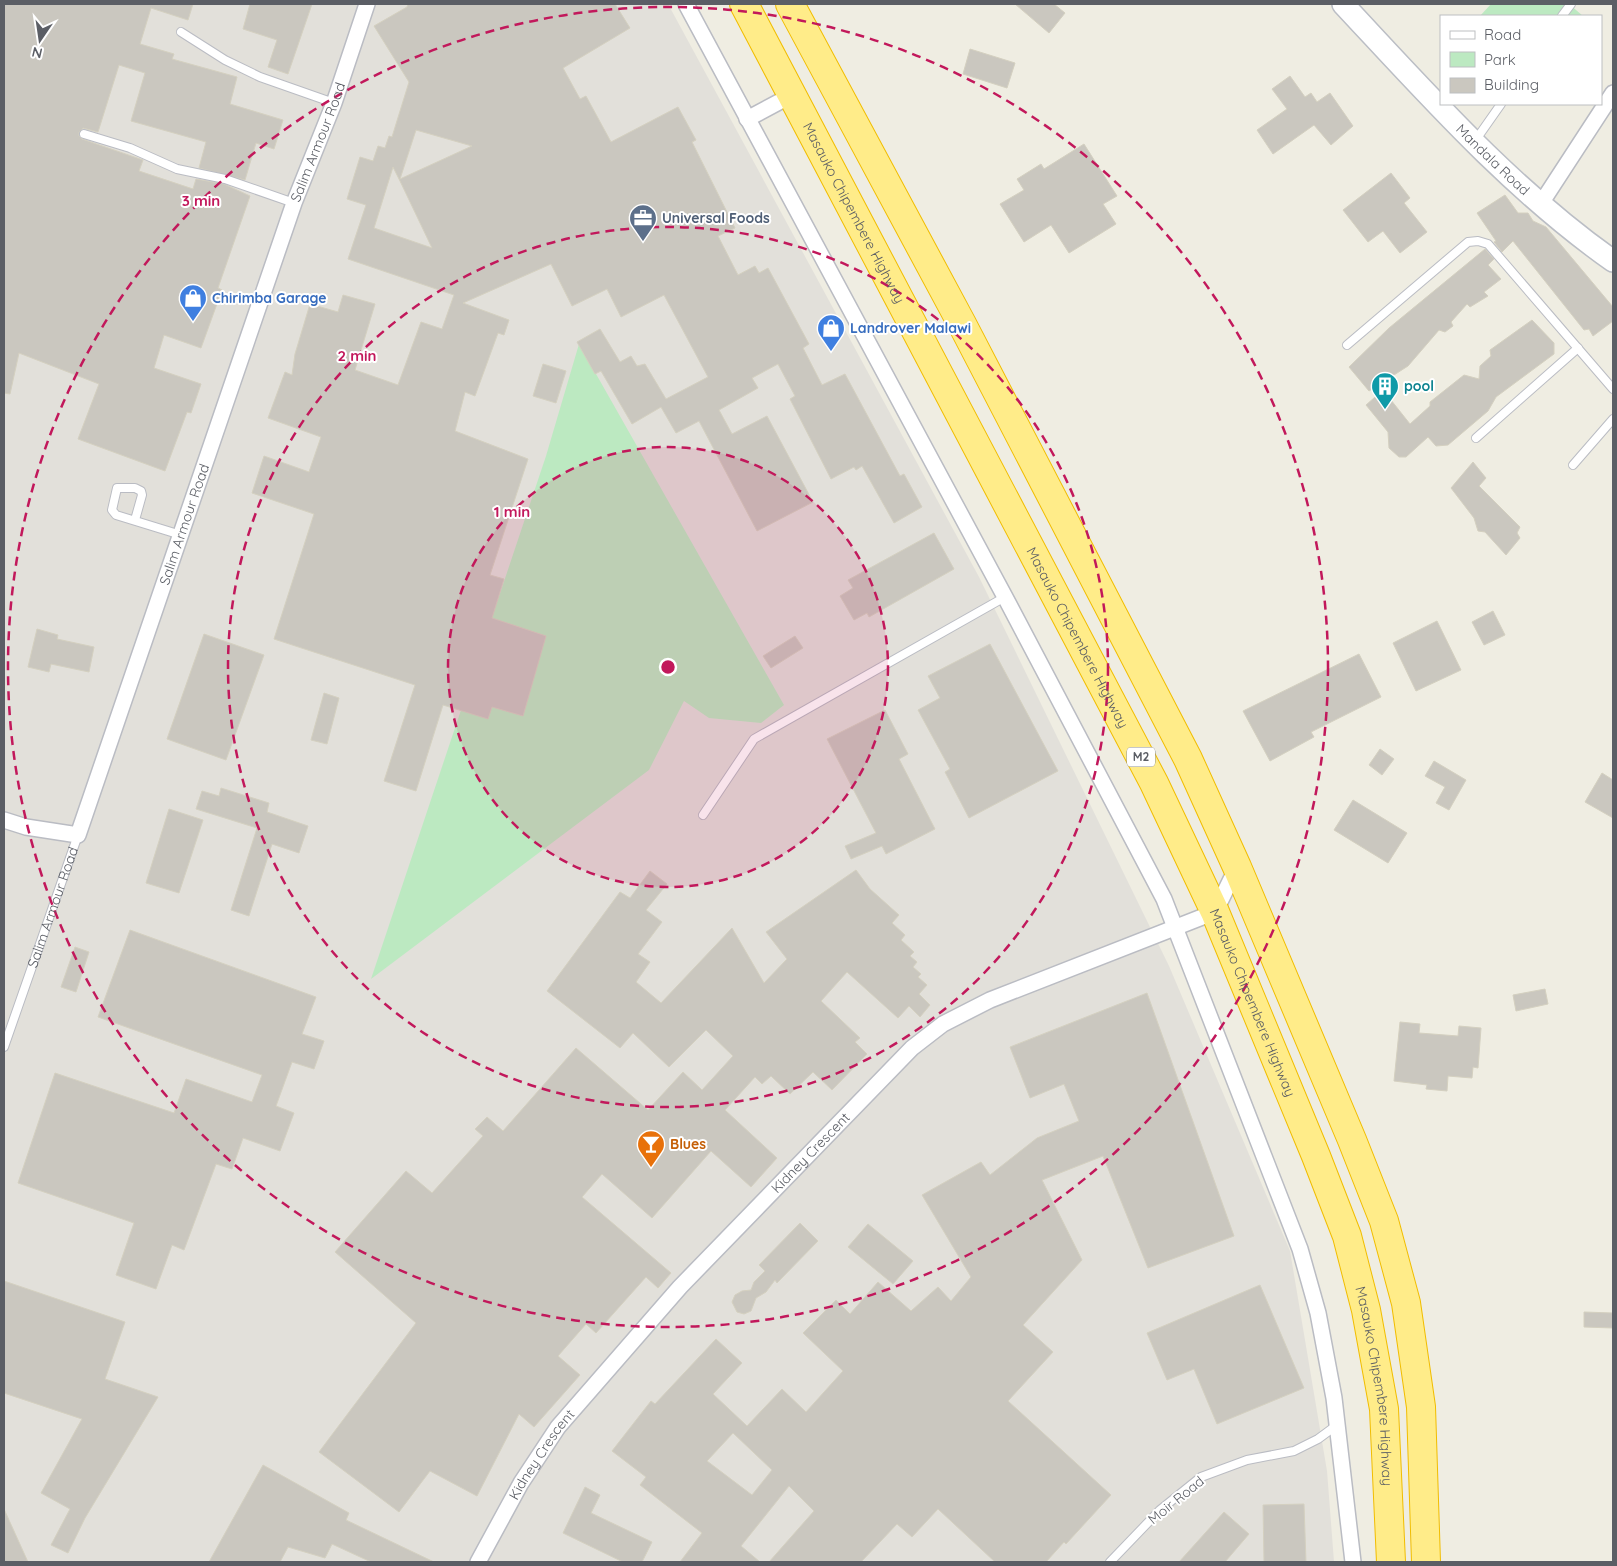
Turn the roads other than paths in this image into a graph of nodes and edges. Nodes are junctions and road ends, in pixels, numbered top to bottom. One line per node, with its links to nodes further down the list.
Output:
1 (366, 4): 11 (street, Salim Armour Road)
2 (686, 4): 13 (street)
3 (744, 4): 10 (highway, Masauko Chipembere Highway / M2)
4 (790, 4): 31 (highway)
5 (1343, 4): 15 (street, Mandala Road)
6 (1571, 4): 7 (lane)
7 (1563, 15)
8 (181, 32): 11 (lane)
9 (1613, 93): 17 (street)
10 (792, 95): 13 (street); 32 (highway, Masauko Chipembere Highway / M2)
11 (334, 103): 16 (street, Salim Armour Road)
12 (1500, 105): 15 (lane)
13 (748, 119): 27 (street)
14 (84, 134): 16 (lane)
15 (1474, 143): 17 (street, Mandala Road)
16 (294, 204): 26 (street, Salim Armour Road)
17 (1540, 205): 18 (street, Mandala Road)
18 (1613, 261)
19 (1346, 345): 20 (lane)
20 (1578, 348): 21 (lane); 23 (lane)
21 (1613, 389)
22 (1613, 419): 24 (lane)
23 (1476, 438)
24 (1573, 465)
25 (135, 520): 25 (lane); 26 (lane)
26 (181, 535): 30 (street, Salim Armour Road)
27 (1006, 597): 28 (lane); 33 (street)
28 (703, 815)
29 (4, 820): 30 (street)
30 (78, 835): 34 (lane, Salim Armour Road)
31 (1237, 867): 32 (street); 40 (highway)
32 (1214, 912): 33 (street, Kidney Crescent); 39 (highway, Masauko Chipembere Highway / M2)
33 (1174, 927): 35 (street); 36 (street, Kidney Crescent)
34 (4, 1047)
35 (1337, 1425): 37 (lane, Moir Road); 38 (street)
36 (478, 1562)
37 (1110, 1562)
38 (1353, 1562)
39 (1391, 1562)
40 (1426, 1562)

